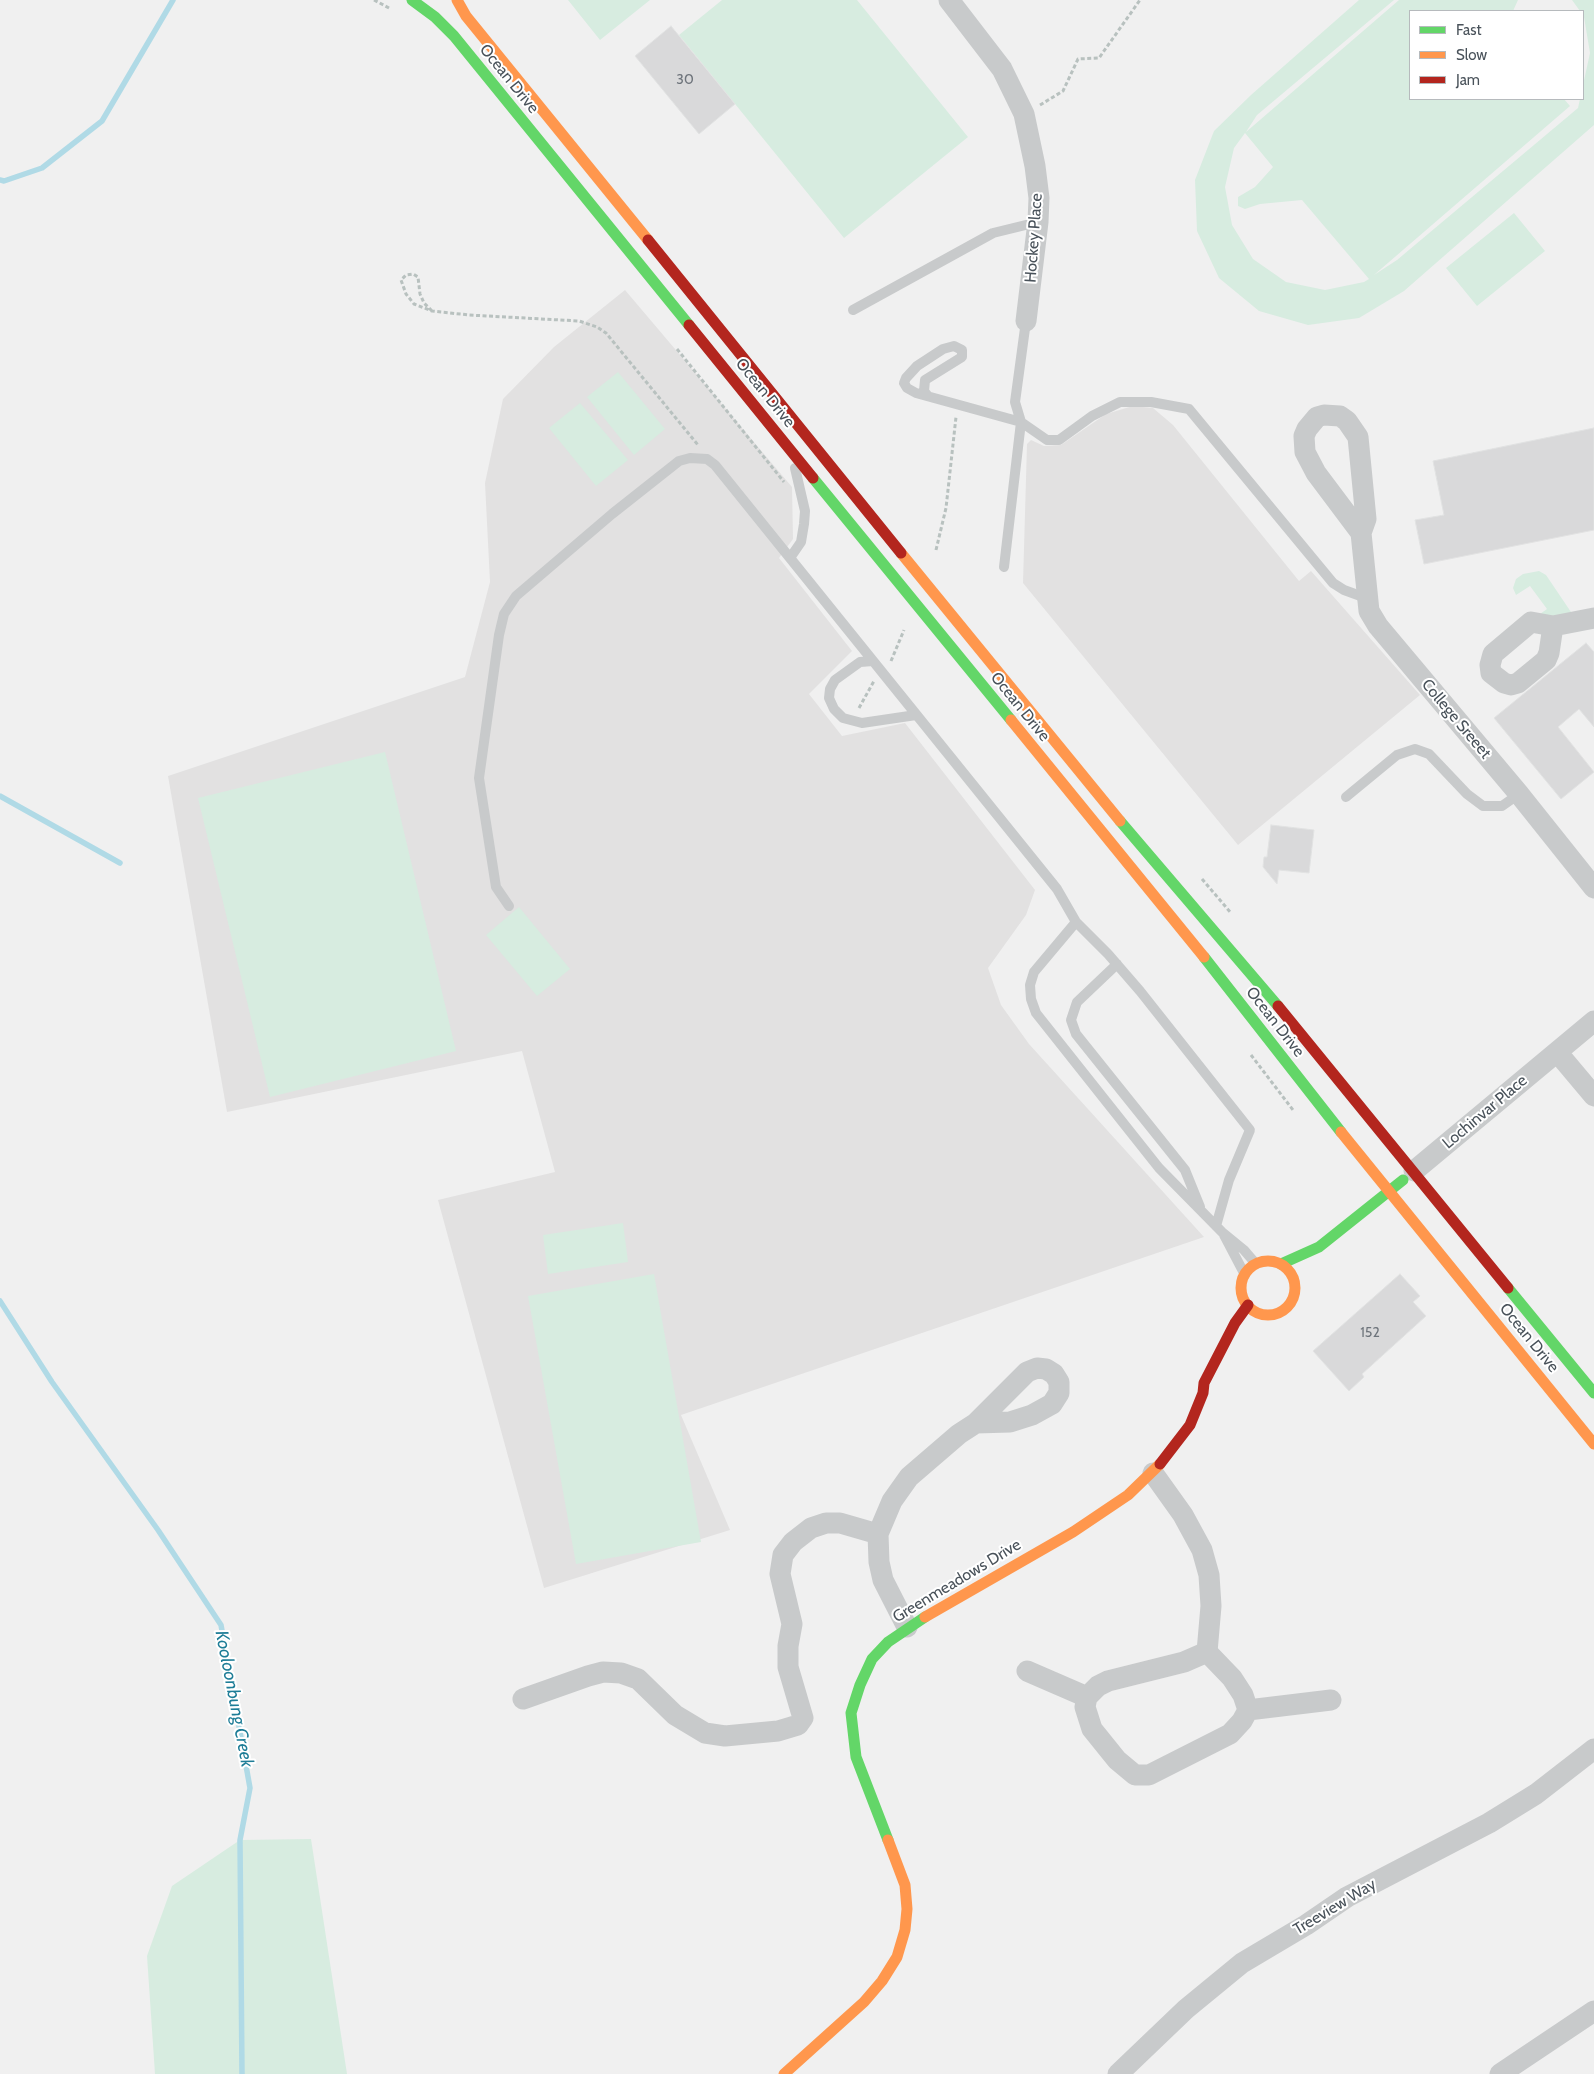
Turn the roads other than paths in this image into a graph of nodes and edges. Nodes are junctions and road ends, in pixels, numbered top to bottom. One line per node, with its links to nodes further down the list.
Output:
1 (412, 0): 9 (main road, Ocean Drive)
2 (457, 0): 27 (main road, Ocean Drive)
3 (948, 0): 4 (street, Hockey Place)
4 (1038, 222): 5 (lane); 6 (street, Hockey Place)
5 (853, 310)
6 (1026, 321): 8 (lane)
7 (928, 396): 7 (lane); 8 (lane)
8 (1021, 422): 12 (lane); 13 (lane)
9 (790, 449): 11 (lane); 28 (main road, Ocean Drive)
10 (1361, 534): 10 (street); 13 (street, College Sreeet)
11 (790, 558): 16 (lane); 21 (lane)
12 (1004, 568)
13 (1366, 598): 18 (street, College Sreeet)
14 (1594, 618): 15 (street)
15 (1553, 626): 15 (street)
16 (873, 661): 17 (lane); 17 (lane)
17 (916, 715): 22 (lane)
18 (1519, 794): 19 (lane); 20 (street, College Sreeet)
19 (1346, 797)
20 (1594, 888)
21 (509, 906)
22 (1076, 922): 23 (lane); 29 (lane)
23 (1117, 964): 29 (lane); 30 (lane)
24 (1594, 1021): 25 (street, Lochinvar Place)
25 (1557, 1052): 26 (street); 27 (street, Lochinvar Place)
26 (1594, 1096)
27 (1414, 1171): 28 (main road); 41 (main road, Ocean Drive)
28 (1388, 1191): 31 (main road); 43 (main road, Ocean Drive)
29 (1201, 1211): 30 (lane)
30 (1219, 1229): 32 (lane); 34 (lane)
31 (1319, 1248): 33 (main road); 35 (main road)
32 (1256, 1264): 33 (main road); 34 (main road)
33 (1281, 1264): 35 (main road)
34 (1245, 1275): 36 (main road)
35 (1295, 1284): 37 (main road)
36 (1248, 1305): 37 (main road); 40 (main road, Greenmeadows Drive)
37 (1263, 1314): 38 (main road)
38 (1252, 1326)
39 (1241, 1336): 40 (main road, Greenmeadows Drive)
40 (1203, 1393): 44 (main road, Greenmeadows Drive)
41 (1594, 1393)
42 (976, 1423): 45 (street)
43 (1594, 1444)
44 (1153, 1473): 46 (main road, Greenmeadows Drive); 47 (street)
45 (878, 1534): 46 (street); 50 (street)
46 (907, 1627): 55 (main road, Greenmeadows Drive)
47 (1207, 1652): 49 (street); 52 (street)
48 (1027, 1670): 49 (street)
49 (1087, 1697): 52 (street)
50 (523, 1699)
51 (1331, 1700): 52 (street)
52 (1248, 1710)
53 (1594, 1749): 56 (street, Treeview Way)
54 (1594, 2011): 57 (street)
55 (784, 2074)
56 (1118, 2074)
57 (1500, 2074)

